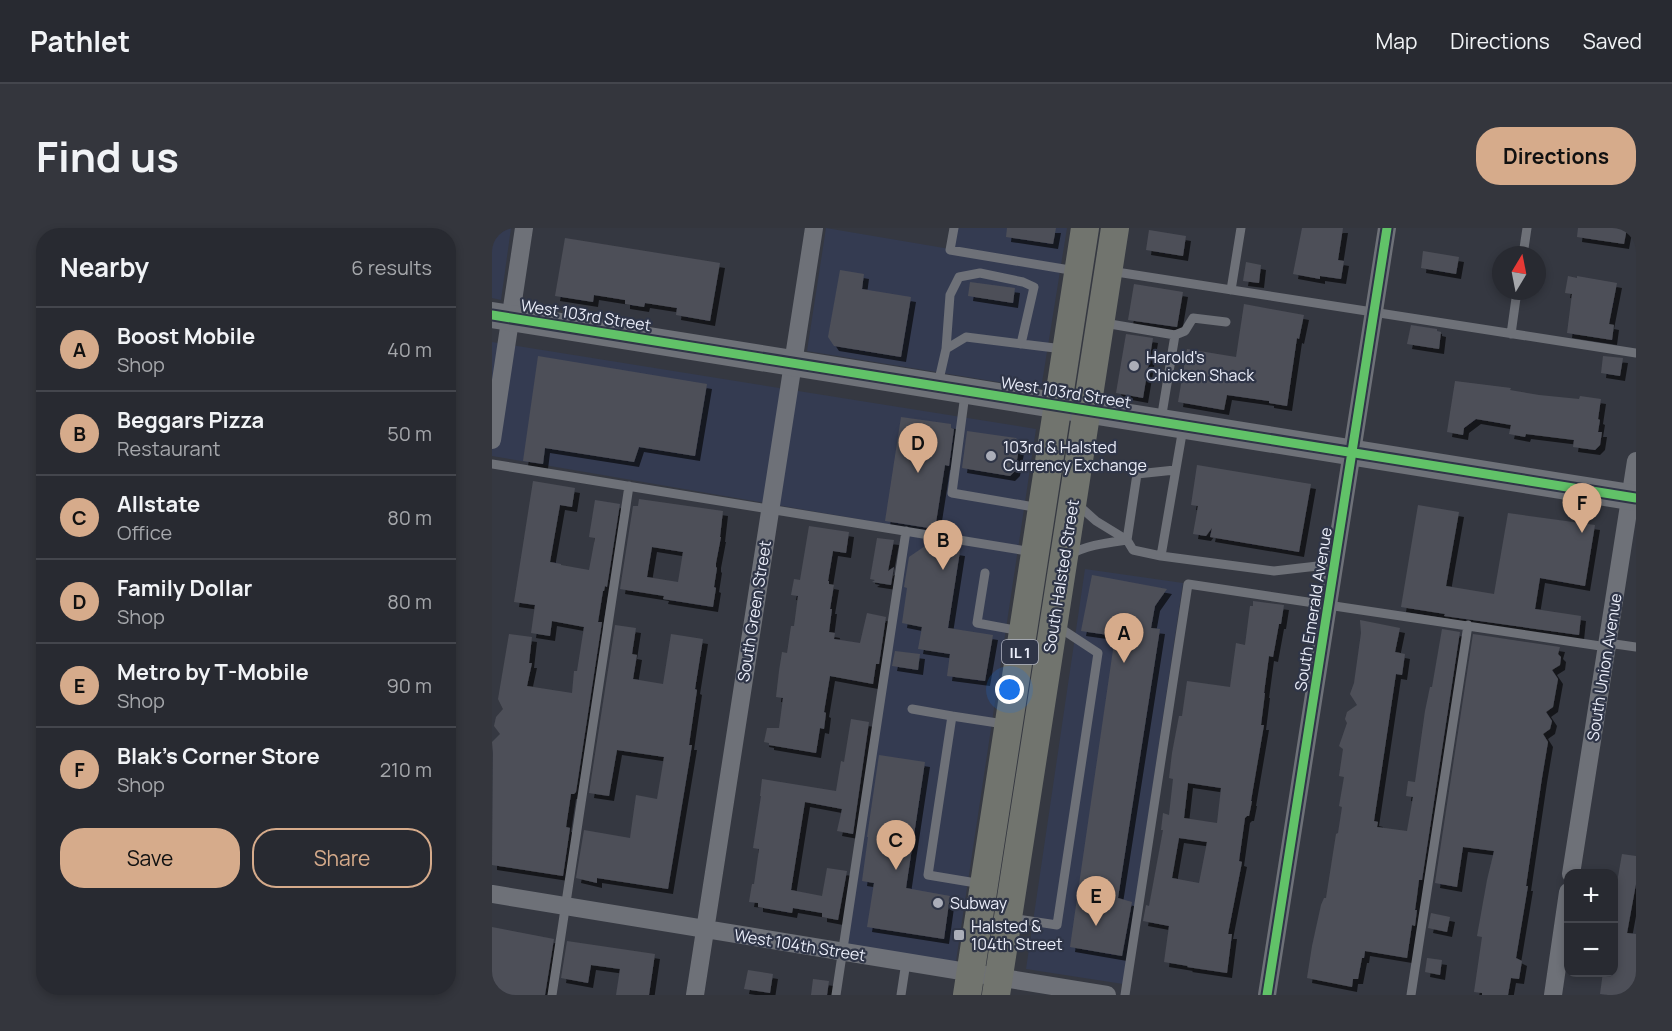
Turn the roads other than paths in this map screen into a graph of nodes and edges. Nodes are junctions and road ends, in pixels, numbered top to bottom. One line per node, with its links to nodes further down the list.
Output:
1 (524, 228): 15 (street)
2 (814, 228): 24 (street, South Green Street)
3 (954, 228): 11 (lane)
4 (1085, 228): 11 (main road, South Halsted Street / IL 1)
5 (1114, 228): 10 (main road, South Halsted Street / IL 1)
6 (1241, 228): 12 (lane)
7 (1387, 228): 14 (street, South Emerald Avenue)
8 (1527, 228): 9 (lane)
9 (1524, 246)
10 (1108, 270): 12 (lane); 16 (main road, South Halsted Street / IL 1)
11 (1078, 271): 22 (main road, South Halsted Street / IL 1)
12 (1231, 290): 14 (lane)
13 (1516, 300): 18 (lane)
14 (1374, 312): 18 (lane); 31 (street, South Emerald Avenue)
15 (501, 317): 24 (main road, West 103rd Street); 30 (street)
16 (1100, 322): 19 (lane); 28 (main road, South Halsted Street / IL 1)
17 (1226, 322): 19 (lane)
18 (1511, 334): 23 (lane)
19 (1175, 335): 29 (lane)
20 (1021, 344): 21 (lane); 21 (lane); 22 (lane)
21 (946, 349): 25 (lane)
22 (1066, 350): 27 (main road, South Halsted Street / IL 1)
23 (1636, 353)
24 (793, 364): 25 (main road, West 103rd Street); 39 (street, South Green Street)
25 (937, 386): 26 (main road, West 103rd Street)
26 (965, 391): 27 (main road, West 103rd Street); 38 (lane)
27 (1058, 406): 28 (main road, West 103rd Street); 38 (main road, South Halsted Street / IL 1)
28 (1086, 410): 29 (main road, West 103rd Street); 37 (main road, South Halsted Street / IL 1)
29 (1172, 424): 31 (main road, West 103rd Street); 34 (lane)
30 (492, 440)
31 (1352, 453): 36 (main road, West 103rd Street); 45 (street, South Emerald Avenue)
32 (1636, 461): 36 (street, South Union Avenue)
33 (492, 464): 35 (lane)
34 (1175, 470): 41 (lane); 43 (lane)
35 (629, 486): 39 (lane); 59 (lane)
36 (1633, 498): 51 (street, South Union Avenue)
37 (1073, 500): 41 (lane); 44 (main road, South Halsted Street / IL 1)
38 (1042, 508): 42 (main road, South Halsted Street / IL 1)
39 (770, 509): 40 (lane); 62 (street, South Green Street)
40 (906, 531): 42 (lane); 63 (lane)
41 (1127, 540): 43 (lane); 44 (lane)
42 (1035, 552): 50 (main road, South Halsted Street / IL 1)
43 (1161, 556): 45 (lane)
44 (1064, 558): 48 (main road, South Halsted Street / IL 1)
45 (1335, 564): 47 (street, South Emerald Avenue)
46 (985, 573): 50 (lane)
47 (1329, 604): 49 (lane); 73 (lane); 74 (street, South Emerald Avenue)
48 (1054, 624): 60 (main road, South Halsted Street / IL 1); 60 (lane)
49 (1468, 625): 51 (lane); 75 (lane)
50 (1023, 632): 55 (main road, South Halsted Street / IL 1)
51 (1607, 645): 52 (lane); 56 (street, South Union Avenue)
52 (1636, 647)
53 (912, 709): 54 (lane)
54 (952, 716): 55 (lane); 57 (lane)
55 (1009, 725): 57 (main road, South Halsted Street / IL 1)
56 (1572, 869)
57 (984, 885): 65 (main road, South Halsted Street / IL 1)
58 (492, 894): 59 (street, West 104th Street)
59 (565, 906): 62 (street, West 104th Street); 68 (lane)
60 (1008, 917): 66 (main road, South Halsted Street / IL 1)
61 (1564, 922): 76 (street)
62 (705, 929): 63 (street, West 104th Street); 69 (street, South Green Street)
63 (842, 952): 64 (street, West 104th Street); 70 (lane)
64 (906, 962): 65 (street, West 104th Street); 71 (lane)
65 (969, 984): 66 (street, West 104th Street)
66 (998, 986): 67 (street, West 104th Street)
67 (1041, 990): 72 (street, West 104th Street)
68 (552, 995)
69 (695, 995)
70 (836, 995)
71 (901, 995)
72 (1107, 995)
73 (1125, 995)
74 (1267, 995)
75 (1411, 995)
76 (1552, 995)

